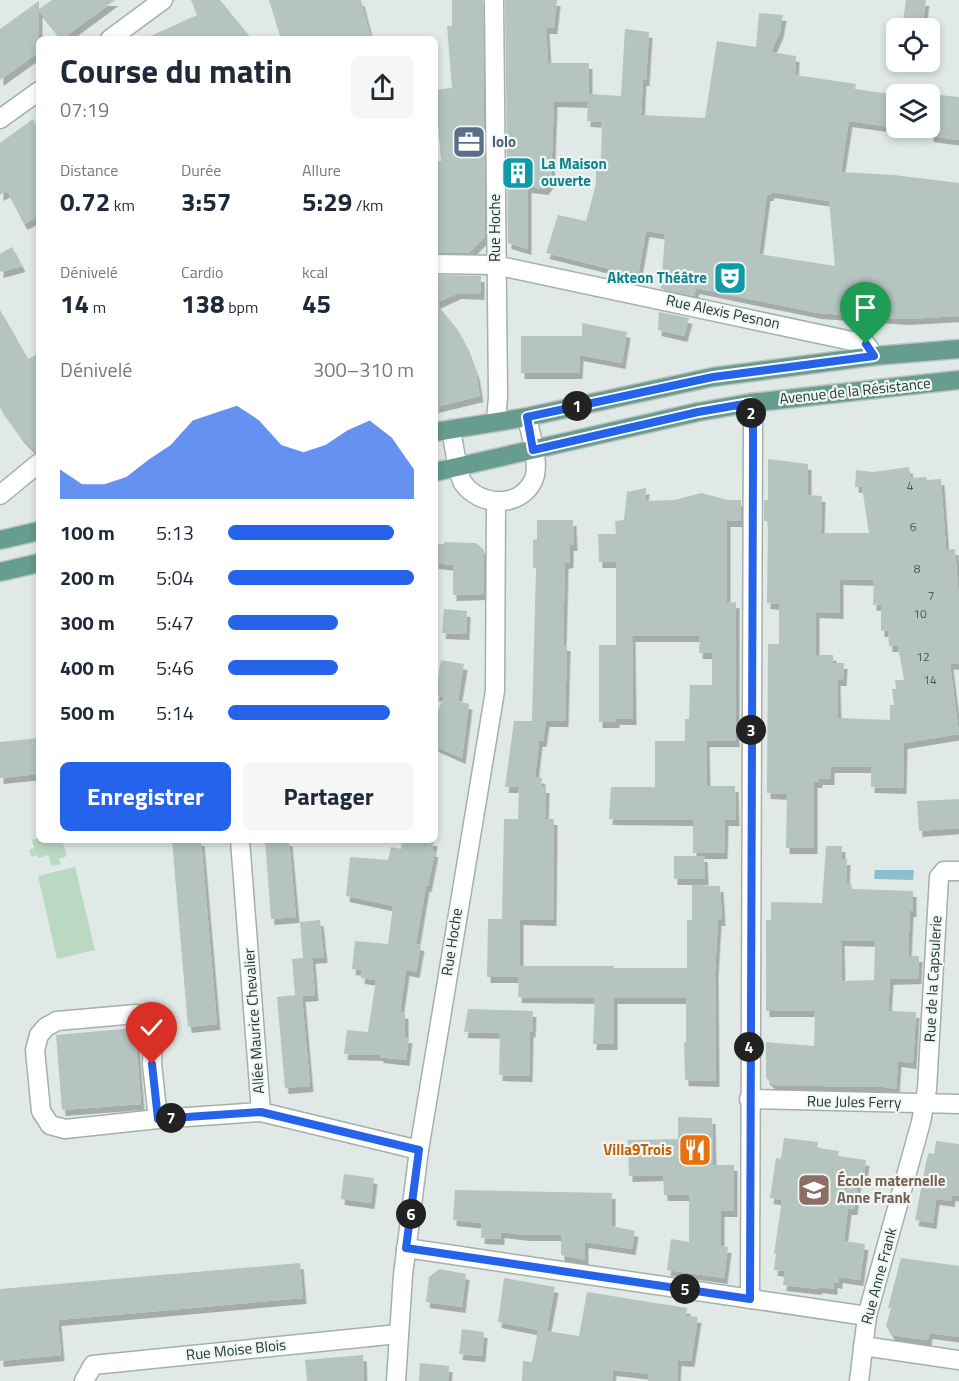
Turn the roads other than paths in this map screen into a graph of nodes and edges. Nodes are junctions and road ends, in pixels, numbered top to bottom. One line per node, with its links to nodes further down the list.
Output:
1 (163, 0): 3 (street)
2 (494, 0): 7 (street, Rue Hoche)
3 (114, 36)
4 (36, 93): 5 (street)
5 (0, 119)
6 (438, 264): 7 (street, Rue Alexis Pesnon)
7 (495, 265): 9 (street, Rue Alexis Pesnon); 13 (street, Rue Hoche)
8 (959, 349): 9 (main road, Avenue de la Résistance)
9 (870, 350): 12 (main road, Avenue de la Résistance)
10 (959, 380): 11 (main road, Avenue de la Résistance)
11 (750, 403): 15 (main road, Avenue de la Résistance); 27 (street)
12 (527, 417): 13 (main road, Avenue de la Résistance); 15 (street)
13 (496, 421): 14 (main road, Avenue de la Résistance)
14 (443, 431): 17 (street)
15 (533, 450): 17 (main road, Avenue de la Résistance); 20 (street)
16 (36, 465): 19 (street)
17 (459, 467): 18 (main road, Avenue de la Résistance); 20 (street)
18 (438, 471)
19 (0, 495)
20 (496, 502): 32 (street, Rue Hoche)
21 (36, 532): 22 (main road)
22 (0, 540)
23 (36, 564): 24 (main road)
24 (0, 572)
25 (240, 843): 30 (street, Allée Maurice Chevalier)
26 (959, 871): 28 (street, Rue de la Capsulerie)
27 (749, 1099): 28 (street, Rue Jules Ferry); 34 (street)
28 (925, 1104): 29 (street, Rue Jules Ferry); 35 (street, Rue Anne Frank)
29 (959, 1104)
30 (261, 1112): 31 (street); 32 (street, Allée Maurice Chevalier)
31 (158, 1119): 31 (street)
32 (419, 1150): 33 (street, Rue Hoche)
33 (406, 1248): 34 (street); 36 (street, Rue Hoche)
34 (750, 1299): 35 (street)
35 (867, 1316): 37 (street, Rue Anne Frank)
36 (398, 1334): 39 (street, Rue Moise Blois); 40 (street, Rue Hoche)
37 (863, 1346): 38 (street); 41 (street, Rue Anne Frank)
38 (959, 1360)
39 (84, 1381)
40 (396, 1381)
41 (858, 1381)

